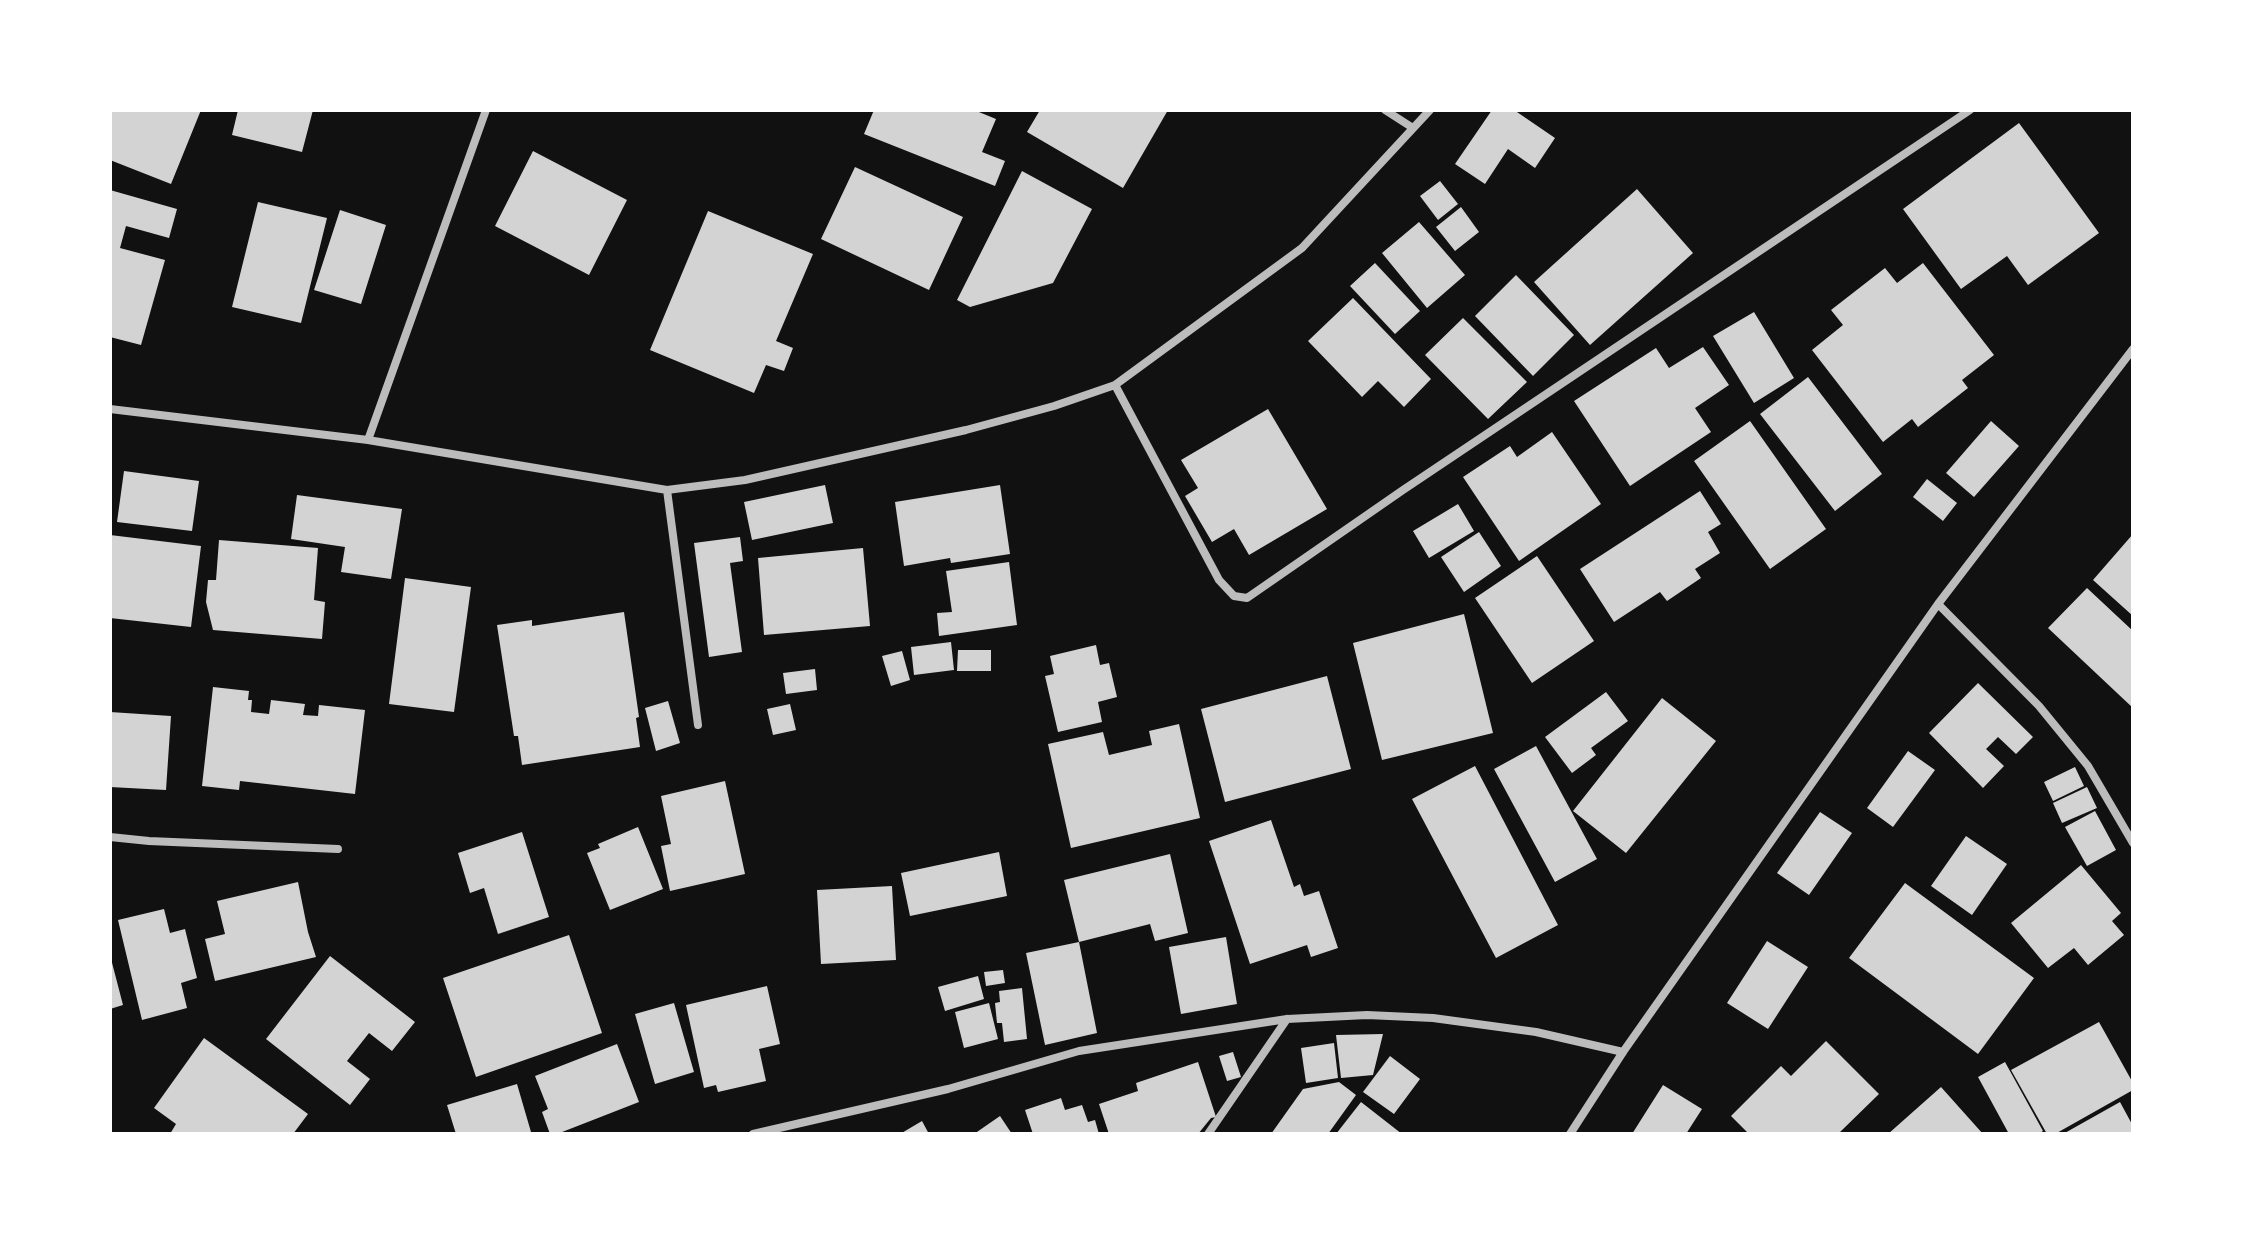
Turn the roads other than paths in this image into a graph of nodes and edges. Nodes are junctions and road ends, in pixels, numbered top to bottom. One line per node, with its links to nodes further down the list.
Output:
1 (486, 110): 9 (street)
2 (1385, 110): 5 (street)
3 (1430, 110): 5 (street)
4 (1970, 110): 7 (street)
5 (1413, 128): 7 (street)
6 (2133, 349): 11 (street)
7 (1115, 385): 10 (street)
8 (110, 409): 9 (street)
9 (368, 440): 10 (street)
10 (667, 490): 12 (street)
11 (1938, 604): 14 (street); 17 (street)
12 (698, 725)
13 (110, 837): 15 (street)
14 (2133, 843)
15 (338, 849)
16 (1287, 1019): 17 (street); 18 (street); 19 (street)
17 (1623, 1052): 20 (street)
18 (753, 1134)
19 (1208, 1134)
20 (1570, 1134)

